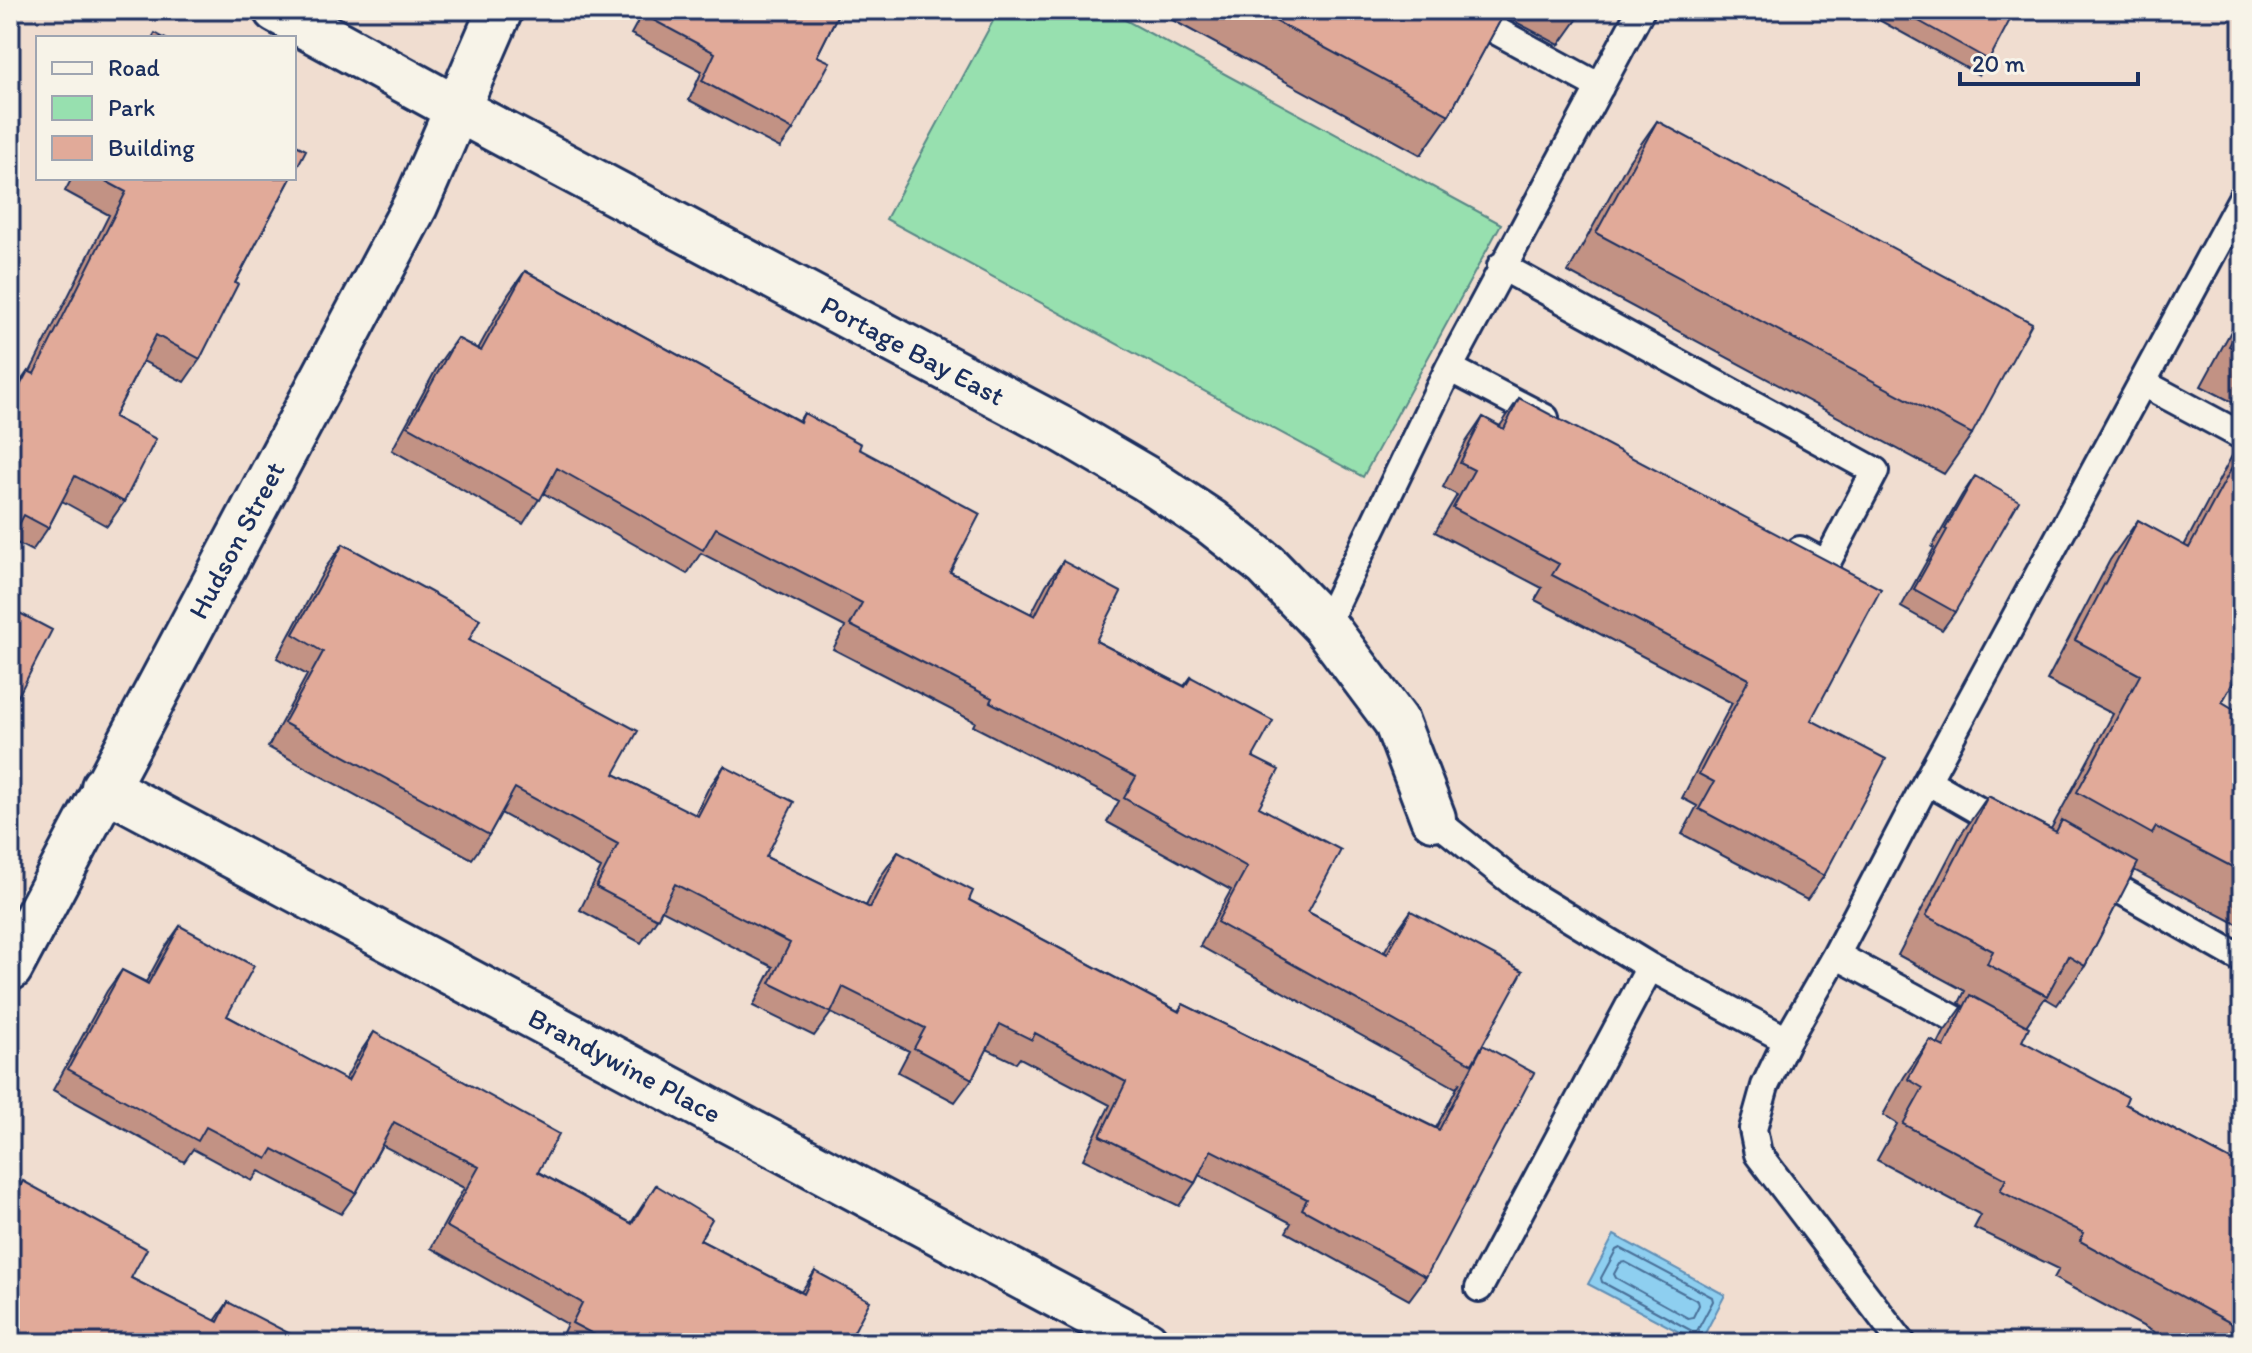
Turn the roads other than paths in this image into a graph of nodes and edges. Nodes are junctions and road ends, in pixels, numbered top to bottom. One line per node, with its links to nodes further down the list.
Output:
1 (276, 10): 6 (street, Portage Bay East)
2 (500, 10): 6 (street, Hudson Street)
3 (1458, 10): 5 (lane)
4 (1641, 10): 5 (lane)
5 (1600, 87): 8 (lane)
6 (457, 109): 14 (street, Portage Bay East); 16 (street, Hudson Street)
7 (2240, 207): 10 (lane)
8 (1501, 266): 9 (lane); 13 (lane)
9 (1449, 368): 11 (lane); 14 (lane)
10 (2143, 383): 12 (lane); 15 (lane)
11 (1560, 426)
12 (2242, 436)
13 (1784, 542)
14 (1325, 626): 17 (street, Portage Bay East)
15 (1927, 781): 18 (lane); 20 (lane)
16 (104, 787): 23 (street, Hudson Street); 27 (street, Brandywine Place)
17 (1433, 818): 22 (lane)
18 (2036, 843)
19 (2064, 859): 21 (lane)
20 (1836, 955): 24 (lane); 25 (lane)
21 (2242, 959)
22 (1650, 967): 24 (lane); 26 (lane)
23 (10, 968)
24 (1787, 1040): 28 (lane)
25 (2004, 1046)
26 (1479, 1288)
27 (1146, 1343)
28 (1902, 1343)

